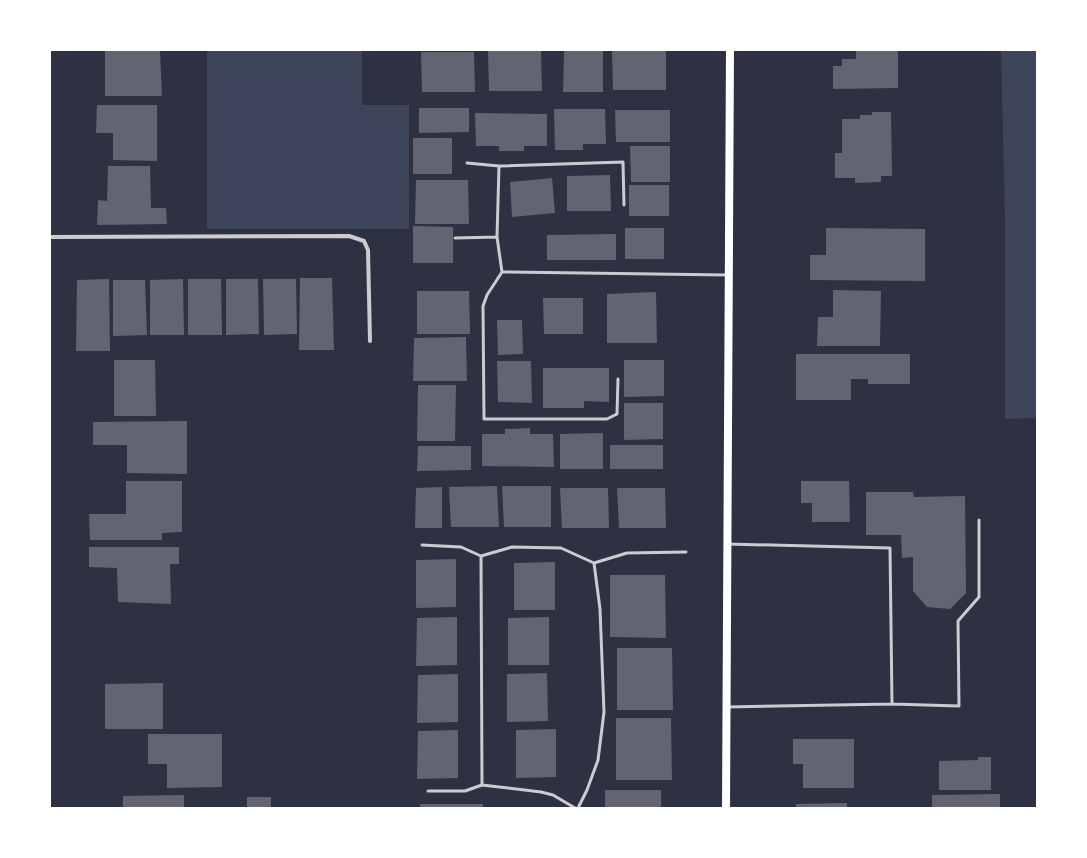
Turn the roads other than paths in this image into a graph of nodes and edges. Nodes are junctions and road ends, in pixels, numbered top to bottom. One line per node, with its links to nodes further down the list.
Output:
1 (730, 50): 9 (main road)
2 (467, 163): 3 (lane)
3 (499, 166): 4 (lane); 6 (lane)
4 (624, 205)
5 (50, 237): 10 (street)
6 (497, 237): 7 (lane); 8 (lane)
7 (455, 238)
8 (502, 272): 9 (lane); 11 (lane)
9 (729, 275): 13 (main road)
10 (370, 341)
11 (618, 379)
12 (979, 520): 18 (lane)
13 (728, 544): 18 (lane); 19 (main road)
14 (422, 545): 16 (lane)
15 (686, 552): 17 (lane)
16 (481, 556): 17 (lane); 20 (lane)
17 (594, 563): 23 (lane)
18 (892, 704): 19 (lane)
19 (726, 707): 24 (main road)
20 (482, 785): 21 (lane); 22 (lane)
21 (428, 791)
22 (575, 808)
23 (578, 808)
24 (726, 808)

